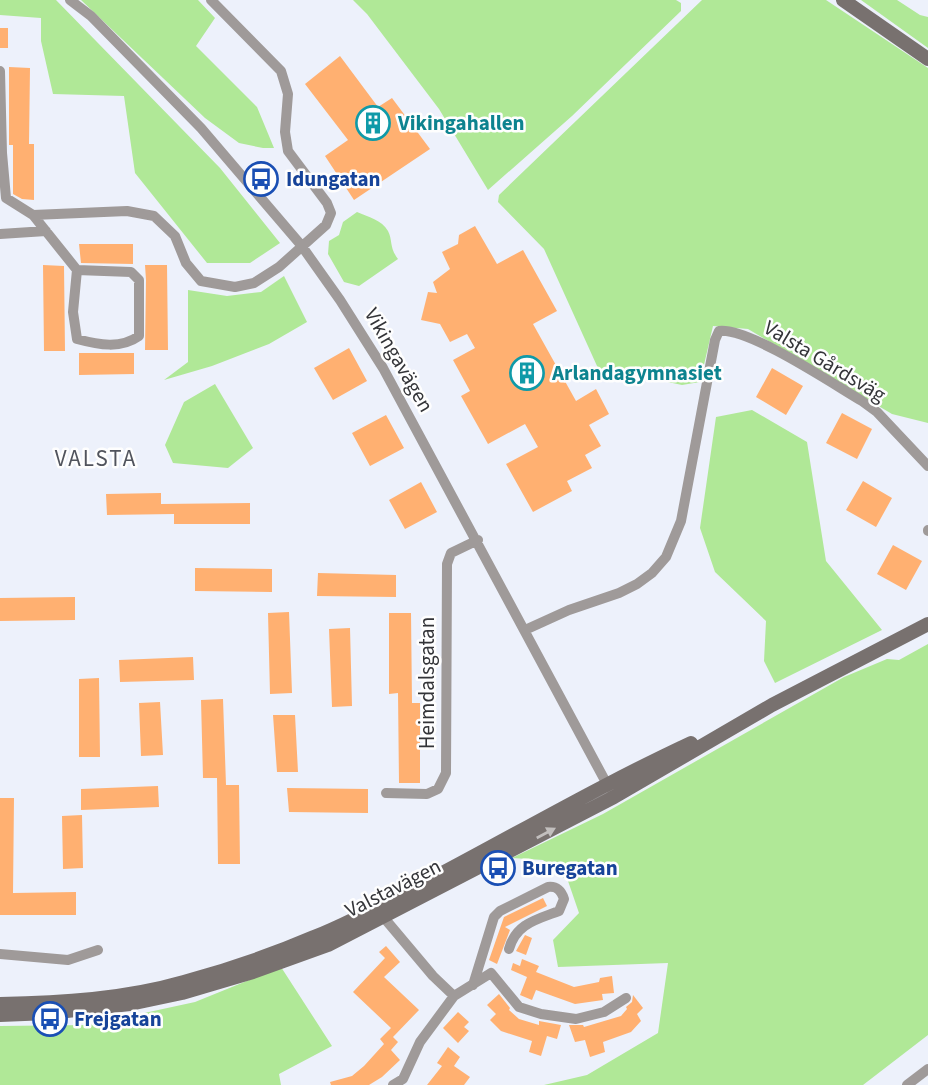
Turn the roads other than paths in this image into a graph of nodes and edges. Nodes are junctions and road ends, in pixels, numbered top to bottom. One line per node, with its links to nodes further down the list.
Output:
1 (71, 0): 10 (street, Vikingavägen)
2 (211, 0): 10 (street)
3 (843, 0): 4 (street)
4 (928, 59)
5 (0, 71): 6 (street)
6 (1, 121): 7 (street)
7 (33, 215): 8 (street); 10 (street)
8 (46, 231): 9 (street); 11 (street)
9 (0, 234)
10 (301, 245): 13 (street, Vikingavägen)
11 (77, 270): 11 (street)
12 (928, 466): 15 (street, Valsta Gårdsväg)
13 (478, 540): 15 (street, Vikingavägen); 17 (street, Heimdalsgatan)
14 (928, 624): 16 (street, Valstavägen)
15 (525, 630): 16 (street, Vikingavägen)
16 (610, 790): 18 (street, Valstavägen)
17 (386, 793)
18 (380, 913): 23 (street); 25 (street, Valstavägen); 26 (street, Valstavägen)
19 (509, 949): 22 (street)
20 (98, 950): 21 (street)
21 (0, 954)
22 (473, 986): 23 (street); 24 (street)
23 (454, 996): 28 (street)
24 (626, 998)
25 (0, 1004)
26 (0, 1015)
27 (928, 1069): 29 (street)
28 (393, 1085)
29 (907, 1085)

